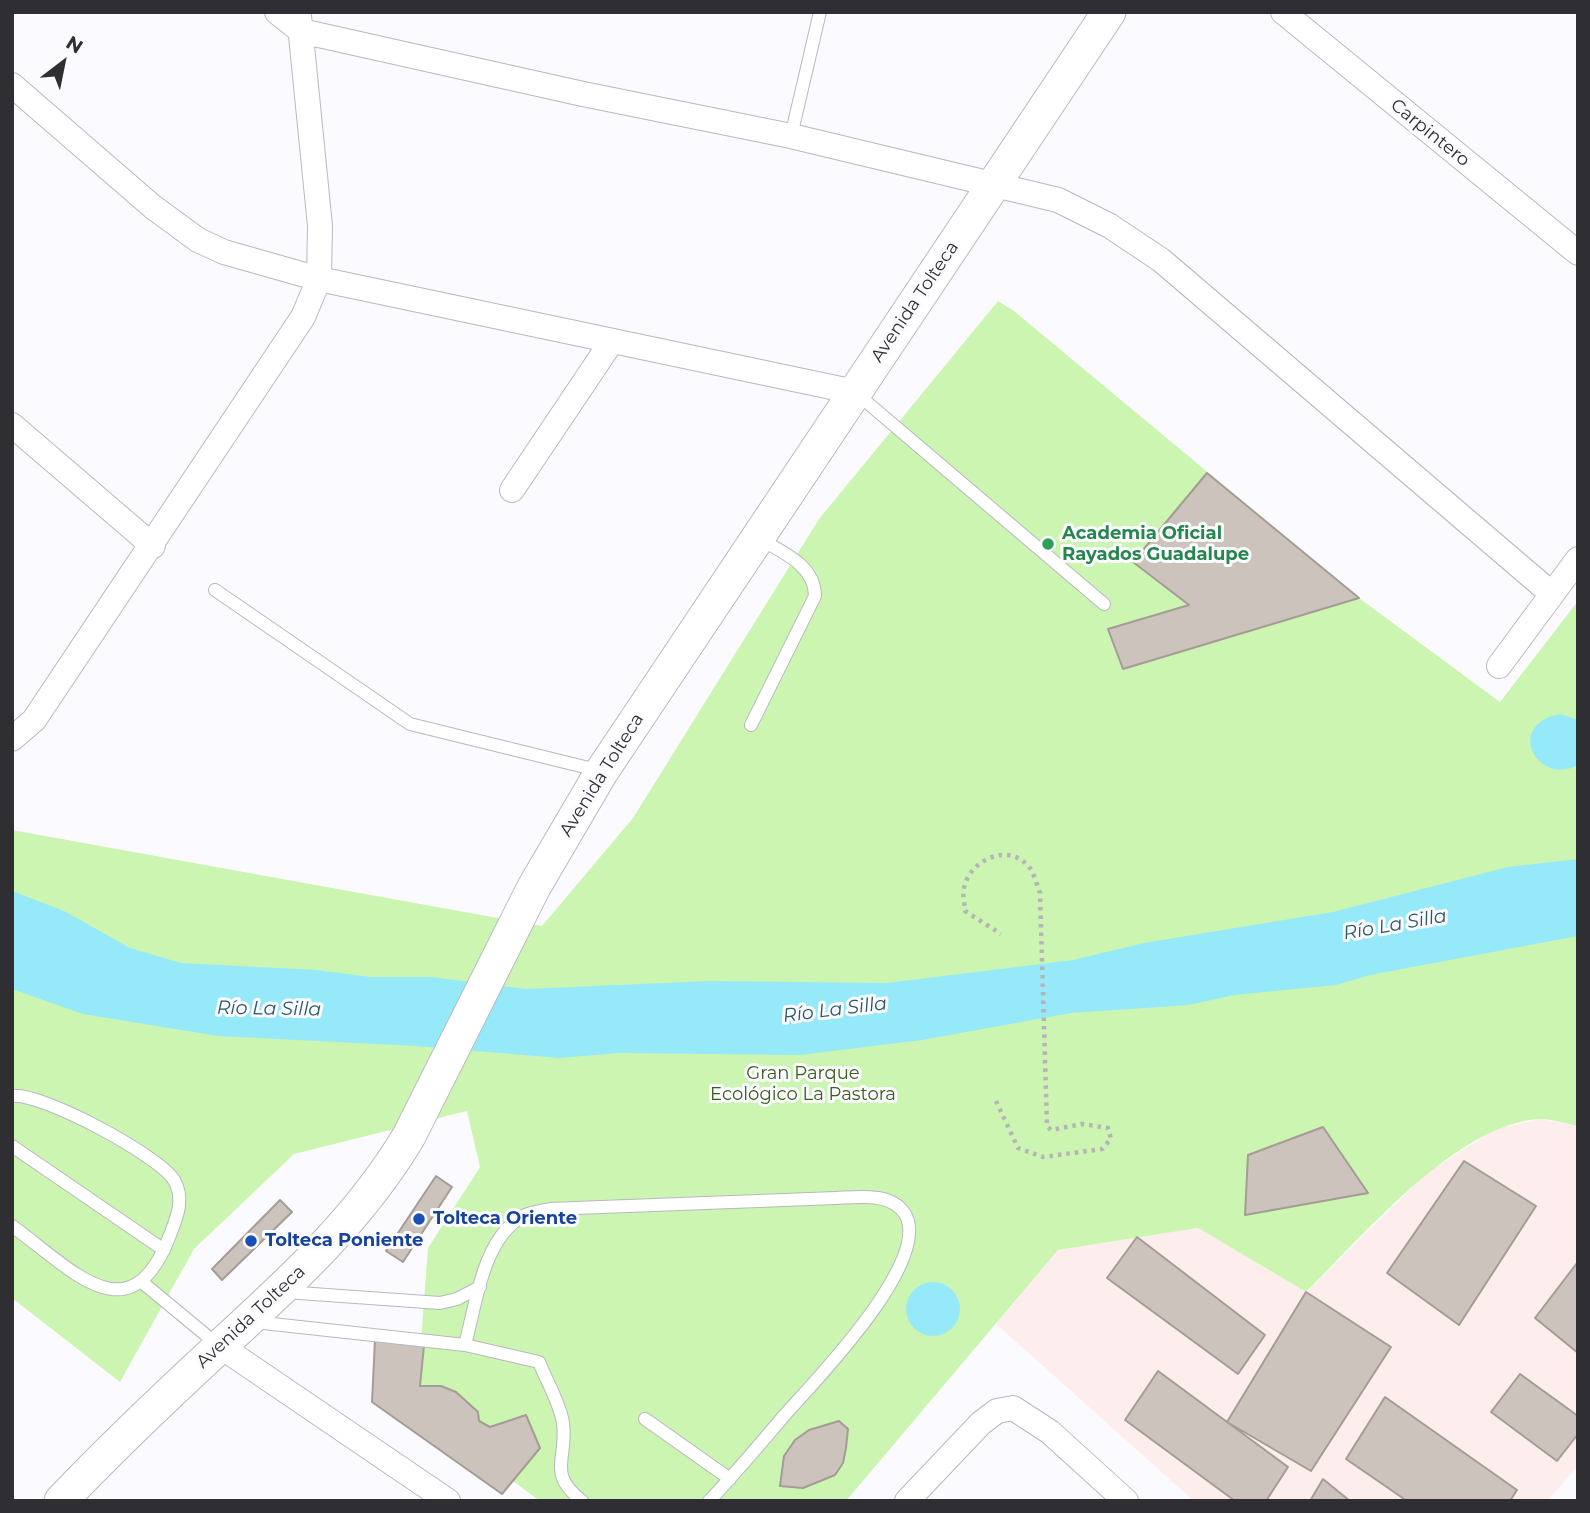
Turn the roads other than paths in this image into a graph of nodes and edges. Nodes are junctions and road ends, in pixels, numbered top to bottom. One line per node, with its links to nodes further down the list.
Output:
1 (277, 12): 5 (street)
2 (820, 12): 7 (lane)
3 (1109, 12): 8 (street, Avenida Tolteca)
4 (1282, 13): 9 (street, Carpintero)
5 (300, 22): 7 (street); 10 (street)
6 (12, 85): 10 (street)
7 (791, 136): 8 (street)
8 (994, 184): 12 (street, Avenida Tolteca); 19 (street)
9 (1578, 253)
10 (319, 279): 11 (street); 16 (street)
11 (612, 341): 12 (street); 14 (street)
12 (855, 392): 15 (street, Avenida Tolteca); 20 (lane)
13 (12, 425): 16 (street)
14 (512, 490)
15 (758, 537): 22 (lane); 24 (street, Avenida Tolteca)
16 (153, 546): 23 (street)
17 (1578, 559): 19 (street)
18 (215, 590): 24 (lane)
19 (1552, 594): 21 (street)
20 (1104, 604)
21 (1499, 666)
22 (751, 725)
23 (12, 739)
24 (602, 771): 31 (street, Avenida Tolteca)
25 (12, 1096): 28 (lane)
26 (12, 1146): 28 (lane)
27 (12, 1226): 29 (lane)
28 (164, 1250): 29 (lane)
29 (143, 1283): 34 (lane)
30 (480, 1287): 31 (lane); 33 (lane); 36 (lane)
31 (279, 1292): 32 (street, Avenida Tolteca)
32 (247, 1322): 33 (lane); 34 (street, Avenida Tolteca)
33 (464, 1345): 39 (lane)
34 (220, 1346): 37 (street, Avenida Tolteca); 38 (street)
35 (645, 1419): 36 (lane)
36 (730, 1479): 40 (lane)
37 (66, 1499)
38 (448, 1501)
39 (582, 1501)
40 (709, 1501)
41 (907, 1501): 42 (street)
42 (1126, 1501)

